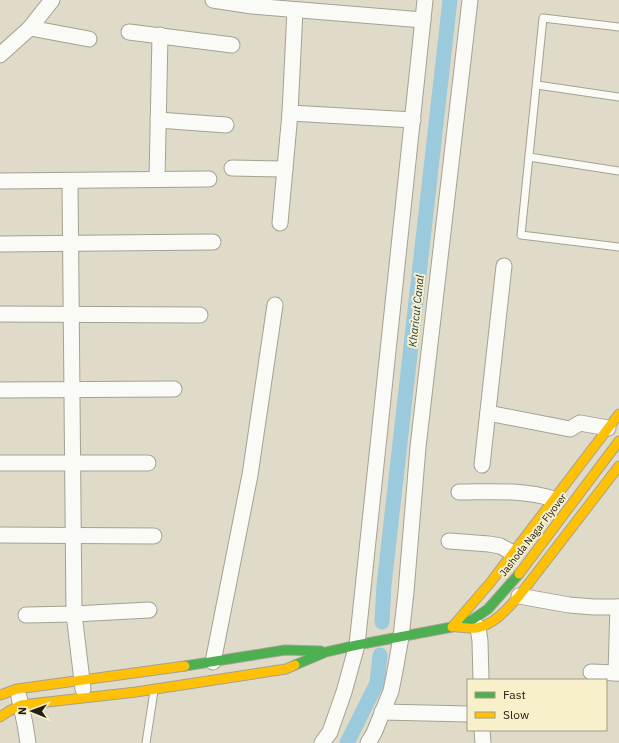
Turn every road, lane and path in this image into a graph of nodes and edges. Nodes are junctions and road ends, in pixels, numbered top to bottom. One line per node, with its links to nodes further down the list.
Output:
1 (52, 0): 10 (street)
2 (213, 0): 5 (street)
3 (425, 0): 8 (street)
4 (470, 0): 66 (street)
5 (252, 3): 7 (street)
6 (318, 6): 7 (street); 8 (street)
7 (295, 10): 18 (street)
8 (423, 20): 20 (street)
9 (619, 27): 16 (lane)
10 (30, 28): 13 (street); 15 (street)
11 (129, 32): 12 (street)
12 (160, 35): 14 (street); 19 (street)
13 (89, 39)
14 (232, 45)
15 (0, 55)
16 (536, 85): 17 (lane); 22 (lane)
17 (619, 97)
18 (290, 113): 20 (street); 24 (street)
19 (158, 120): 21 (street); 27 (street)
20 (413, 120): 67 (street)
21 (226, 126)
22 (529, 157): 25 (lane); 34 (lane)
23 (232, 168): 24 (street)
24 (285, 169): 30 (street)
25 (619, 171)
26 (209, 178): 27 (street)
27 (157, 179): 28 (street)
28 (70, 180): 29 (street); 33 (street)
29 (0, 181)
30 (280, 223)
31 (213, 242): 33 (street)
32 (0, 244): 33 (street)
33 (70, 244): 38 (street)
34 (619, 247)
35 (504, 266): 43 (street)
36 (275, 305): 69 (street)
37 (0, 314): 38 (street)
38 (71, 315): 39 (street); 40 (street)
39 (200, 315)
40 (72, 389): 41 (street); 42 (street); 48 (street)
41 (174, 389)
42 (0, 390)
43 (488, 413): 45 (street); 50 (street)
44 (619, 414): 45 (main road)
45 (608, 428): 53 (main road)
46 (619, 441): 64 (main road, Jashoda Nagar Flyover)
47 (0, 463): 48 (street)
48 (72, 463): 49 (street); 55 (street)
49 (148, 463)
50 (482, 465)
51 (619, 466): 59 (main road)
52 (459, 492): 53 (street)
53 (554, 500): 58 (main road)
54 (0, 535): 55 (street)
55 (74, 536): 56 (street); 62 (street)
56 (154, 536)
57 (449, 541): 58 (street)
58 (513, 553): 65 (main road)
59 (519, 596): 60 (street); 64 (main road)
60 (618, 607): 71 (street)
61 (149, 610): 62 (street)
62 (74, 614): 63 (street); 73 (street)
63 (26, 615)
64 (479, 621): 65 (main road, Jashoda Nagar Flyover); 72 (street)
65 (452, 627): 66 (main road, Jashoda Nagar Flyover)
66 (401, 637): 67 (main road, Jashoda Nagar Flyover); 79 (street)
67 (357, 645): 68 (main road, Jashoda Nagar Flyover); 85 (street)
68 (326, 652): 69 (main road); 75 (main road)
69 (213, 662): 73 (main road)
70 (591, 672): 71 (street)
71 (617, 673)
72 (481, 679)
73 (82, 680): 74 (main road); 77 (street)
74 (17, 689): 76 (main road); 78 (street)
75 (155, 689): 77 (main road); 84 (lane)
76 (0, 695)
77 (85, 698): 78 (main road)
78 (21, 706): 81 (main road); 83 (street)
79 (382, 712): 80 (street); 86 (street)
80 (467, 714)
81 (0, 717)
82 (482, 731): 87 (street)
83 (28, 743)
84 (146, 743)
85 (322, 743)
86 (368, 743)
87 (483, 743)

